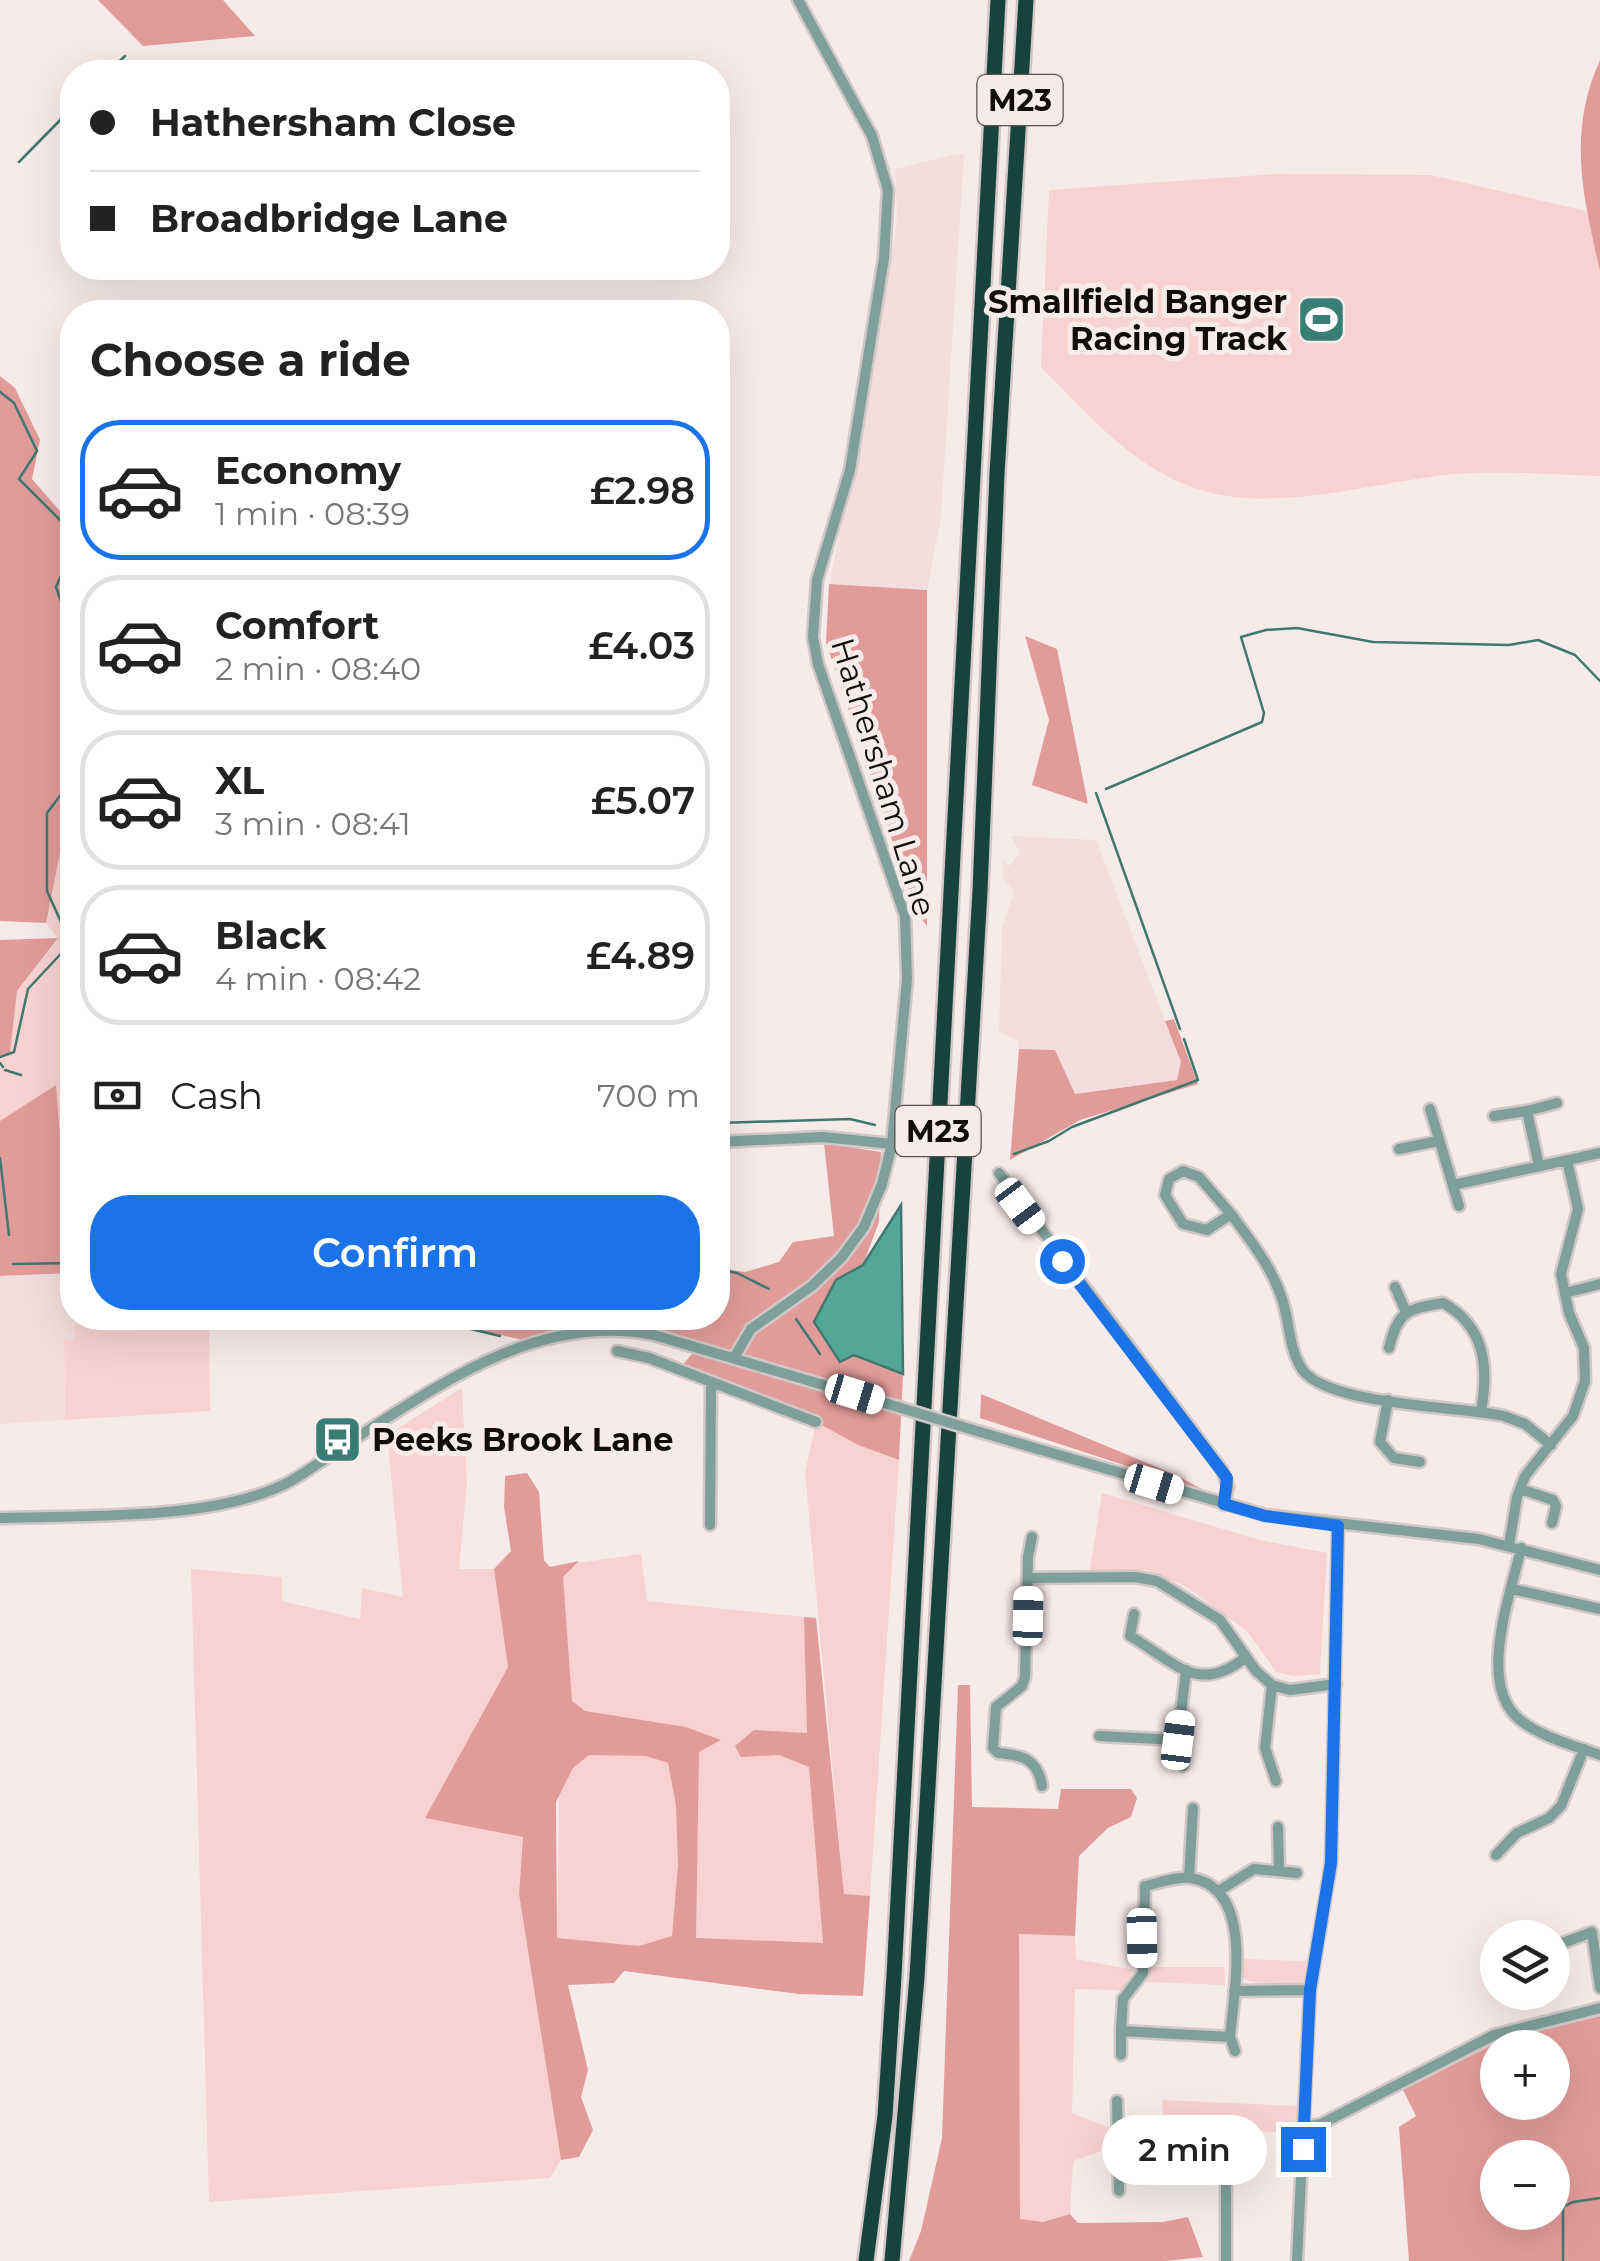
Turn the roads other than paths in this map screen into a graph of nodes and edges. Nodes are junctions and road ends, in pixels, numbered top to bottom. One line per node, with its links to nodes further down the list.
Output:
1 (798, 0): 10 (street, Hathersham Lane)
2 (998, 0): 82 (highway, M23)
3 (1026, 0): 83 (highway, M23)
4 (1557, 1103): 6 (street)
5 (1430, 1110): 8 (street)
6 (1527, 1110): 7 (street); 14 (street)
7 (1494, 1116)
8 (1438, 1140): 11 (street); 16 (street)
9 (730, 1142): 10 (street)
10 (892, 1144): 28 (street, Hathersham Lane)
11 (1399, 1149)
12 (1600, 1152): 13 (street)
13 (1567, 1160): 14 (street); 21 (street)
14 (1539, 1166): 16 (street)
15 (1000, 1174): 37 (street)
16 (1453, 1185): 17 (street)
17 (1459, 1206)
18 (1230, 1214): 18 (street); 31 (street)
19 (1600, 1284): 21 (street)
20 (1396, 1287): 22 (street)
21 (1565, 1293): 34 (street)
22 (1406, 1312): 26 (street); 32 (street)
23 (585, 1330): 38 (street)
24 (631, 1330): 25 (street)
25 (654, 1334): 28 (street); 29 (street)
26 (1389, 1348)
27 (617, 1351): 29 (street)
28 (735, 1356): 37 (street, bridge)
29 (649, 1358): 30 (street)
30 (711, 1382): 33 (street); 40 (street)
31 (1388, 1400): 32 (street); 35 (street)
32 (1480, 1411): 34 (street)
33 (816, 1422)
34 (1551, 1444): 36 (street)
35 (1420, 1462)
36 (1520, 1489): 39 (street); 43 (street)
37 (1224, 1504): 41 (street)
38 (0, 1518)
39 (1552, 1523)
40 (710, 1525)
41 (1338, 1526): 43 (street); 52 (street)
42 (1032, 1537): 46 (street)
43 (1509, 1545): 44 (street)
44 (1521, 1548): 45 (street); 47 (street)
45 (1600, 1570)
46 (1029, 1578): 50 (street); 60 (street)
47 (1512, 1589): 48 (street); 56 (street)
48 (1600, 1609)
49 (1134, 1614): 51 (street)
50 (1246, 1657): 51 (street); 53 (street)
51 (1186, 1670): 55 (street)
52 (1336, 1684): 53 (street); 71 (street)
53 (1272, 1686): 59 (street)
54 (1100, 1736): 55 (street)
55 (1178, 1740): 58 (street)
56 (1584, 1749): 57 (street); 63 (street)
57 (1600, 1754)
58 (1183, 1766)
59 (1276, 1780)
60 (1042, 1786)
61 (1193, 1808): 66 (street)
62 (1278, 1826): 64 (street)
63 (1496, 1855)
64 (1280, 1870): 65 (street); 67 (street)
65 (1297, 1872)
66 (1189, 1878): 67 (street); 74 (street)
67 (1220, 1890): 72 (street)
68 (1596, 1930): 69 (street); 70 (street)
69 (1570, 1940)
70 (1600, 1988)
71 (1310, 1990): 72 (street); 79 (street)
72 (1234, 1992): 75 (street)
73 (1600, 2008): 79 (street)
74 (1121, 2031): 75 (street); 77 (street)
75 (1230, 2036): 76 (street)
76 (1235, 2050)
77 (1121, 2055)
78 (1117, 2101): 80 (street)
79 (1305, 2127): 85 (street)
80 (1118, 2134): 81 (street); 84 (street)
81 (1119, 2191)
82 (866, 2261)
83 (892, 2261)
84 (1226, 2261)
85 (1297, 2261)

